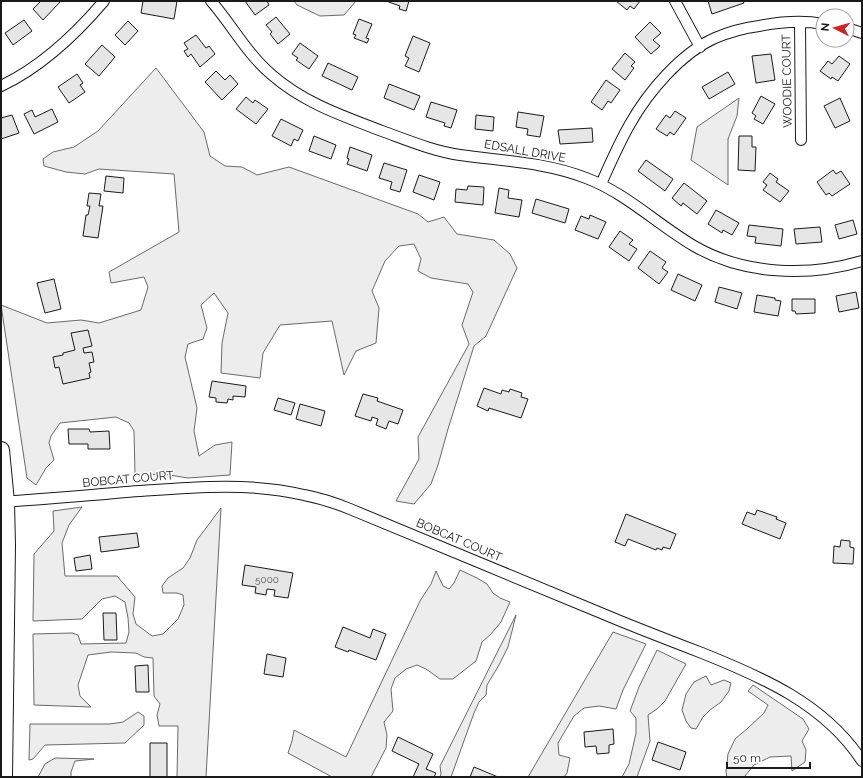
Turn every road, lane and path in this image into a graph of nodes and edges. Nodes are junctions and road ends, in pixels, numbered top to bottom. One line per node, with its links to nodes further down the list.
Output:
1 (104, 1): 7 (street)
2 (212, 1): 9 (street, EDSALL DRIVE)
3 (675, 1): 6 (street)
4 (800, 22): 5 (street); 6 (street); 8 (street, WOODIE COURT)
5 (815, 23)
6 (700, 47): 9 (street)
7 (1, 86)
8 (801, 140)
9 (601, 184): 10 (street, EDSALL DRIVE)
10 (862, 261)
11 (1, 450): 12 (main road)
12 (4, 502): 13 (main road); 14 (street, BOBCAT COURT)
13 (3, 750): 15 (main road)
14 (862, 761)
15 (4, 777)

